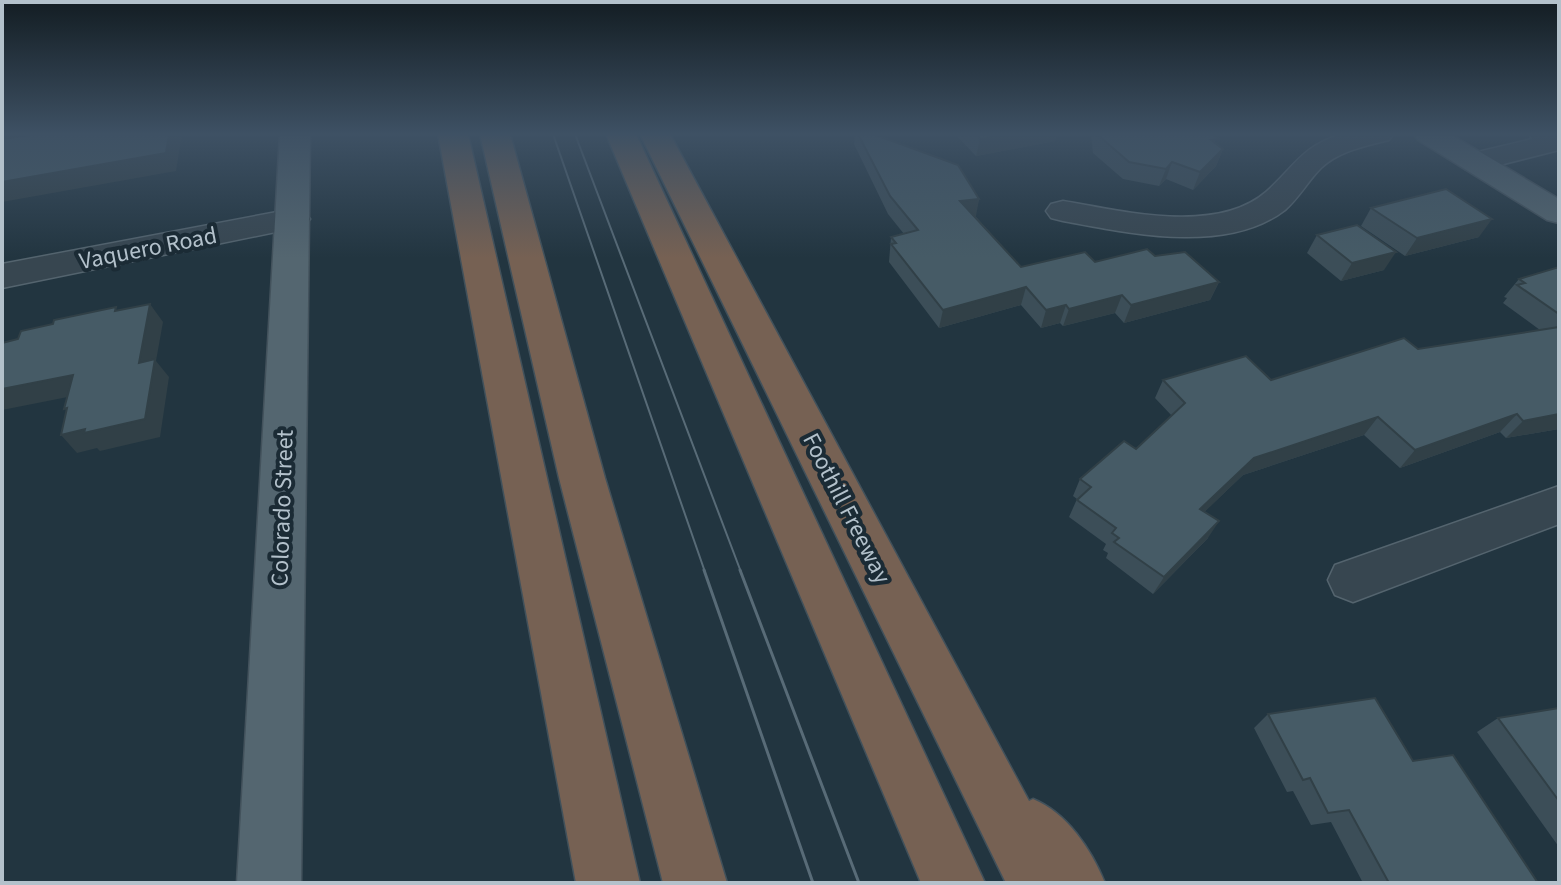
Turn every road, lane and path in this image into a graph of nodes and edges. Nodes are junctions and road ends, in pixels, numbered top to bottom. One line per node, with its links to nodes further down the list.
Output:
1 (294, 175): 12 (main road, Colorado Street)
2 (462, 175): 18 (highway)
3 (505, 175): 19 (highway)
4 (639, 175): 20 (highway)
5 (676, 175): 16 (highway, Foothill Freeway)
6 (1301, 175): 10 (street)
7 (1515, 175): 11 (main road)
8 (1540, 175): 9 (main road)
9 (1559, 184)
10 (1063, 211)
11 (1559, 213)
12 (293, 219): 13 (street, Vaquero Road); 17 (main road, Colorado Street)
13 (2, 276)
14 (1559, 505): 15 (street)
15 (1353, 580)
16 (971, 749): 21 (highway, Foothill Freeway); 22 (highway)
17 (269, 883)
18 (608, 883)
19 (695, 883)
20 (953, 883)
21 (1039, 883)
22 (1073, 883)

